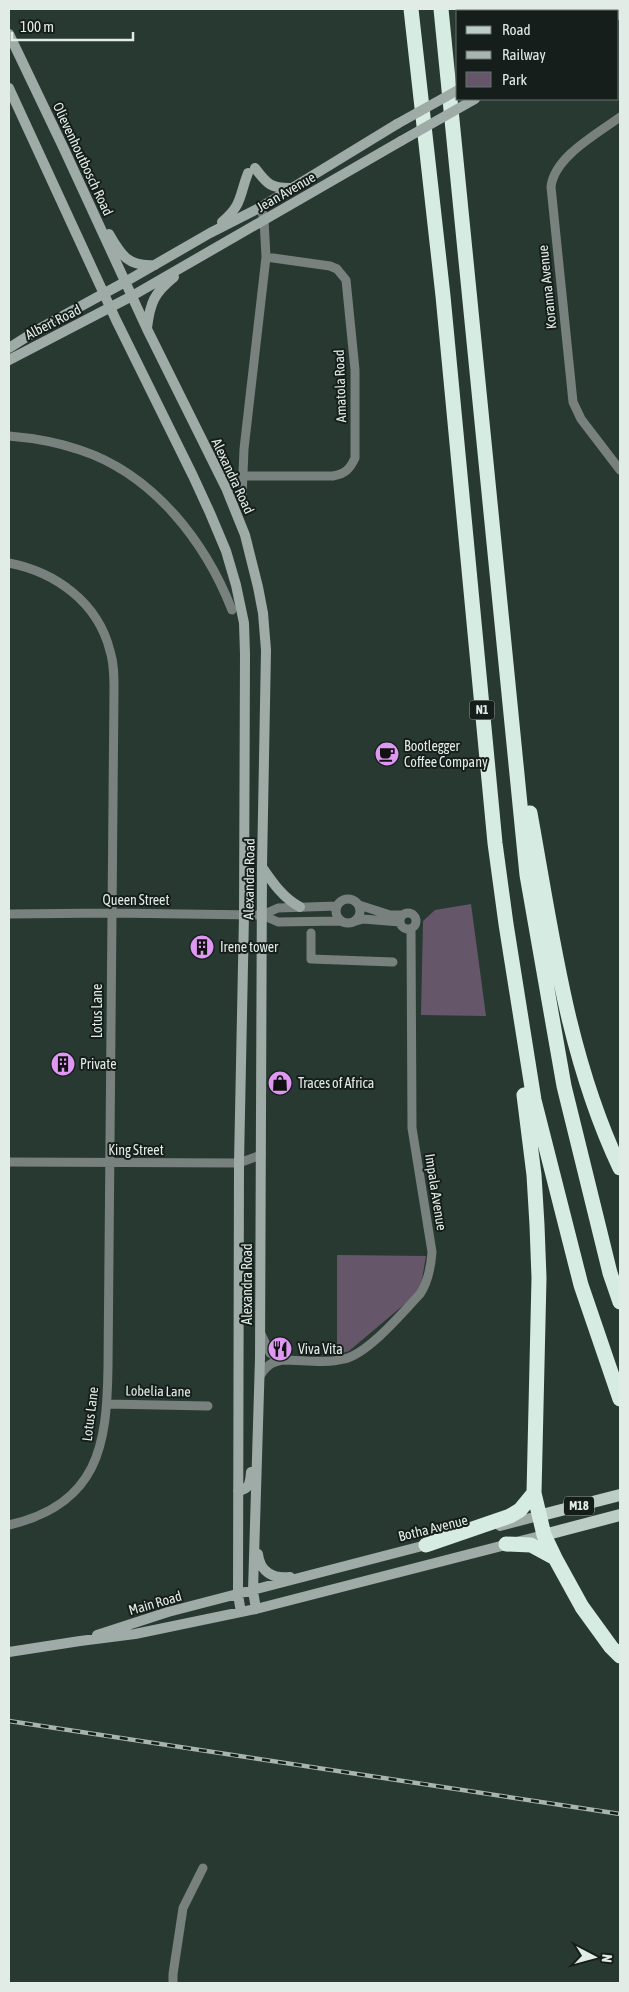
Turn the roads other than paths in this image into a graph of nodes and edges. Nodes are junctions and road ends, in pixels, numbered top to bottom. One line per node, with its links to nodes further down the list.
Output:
1 (411, 9): 41 (highway, N1)
2 (440, 9): 29 (highway, N1)
3 (9, 34): 8 (main road, Olievenhoutbosch Road)
4 (9, 88): 17 (main road)
5 (456, 91): 9 (main road, Jean Avenue, bridge)
6 (473, 100): 11 (main road, Jean Avenue, bridge)
7 (620, 117): 24 (street, Koranna Avenue)
8 (76, 176): 15 (main road); 16 (main road, Olievenhoutbosch Road)
9 (293, 188): 10 (main road, Jean Avenue); 12 (main road)
10 (261, 207): 11 (street, Alexandra Road); 12 (main road, Jean Avenue)
11 (264, 220): 13 (main road, Jean Avenue); 14 (street, Alexandra Road)
12 (210, 233): 15 (main road, Jean Avenue)
13 (203, 256): 18 (main road, Jean Avenue); 20 (main road)
14 (266, 257): 25 (street, Alexandra Road); 25 (street, Amatola Road)
15 (155, 265): 16 (main road, Jean Avenue)
16 (125, 282): 17 (main road, Jean Avenue); 18 (main road, Olievenhoutbosch Road)
17 (104, 293): 19 (main road); 21 (main road, Albert Road)
18 (132, 296): 19 (main road, Jean Avenue); 20 (main road, Alexandra Road)
19 (110, 308): 22 (main road, Albert Road); 36 (main road, Alexandra Road)
20 (147, 329): 30 (main road, Alexandra Road)
21 (9, 348)
22 (9, 360)
23 (9, 436): 28 (street)
24 (620, 470)
25 (244, 476): 26 (street, Alexandra Road)
26 (242, 498)
27 (9, 563): 34 (street, Lotus Lane)
28 (232, 610)
29 (511, 711): 49 (highway); 50 (highway, N1)
30 (262, 867): 33 (main road); 37 (main road, Alexandra Road)
31 (359, 905): 32 (street); 38 (street); 40 (street)
32 (337, 906): 33 (street); 39 (street)
33 (300, 907): 37 (street)
34 (112, 913): 35 (street, Queen Street); 36 (street, Queen Street); 47 (street, Lotus Lane)
35 (9, 914)
36 (244, 915): 37 (street, Queen Street); 48 (main road, Alexandra Road)
37 (262, 915): 39 (street); 45 (main road, Alexandra Road)
38 (401, 919): 40 (street); 42 (street); 42 (street)
39 (340, 921): 40 (street)
40 (355, 922)
41 (506, 924): 54 (highway, N1); 59 (highway)
42 (411, 929): 52 (street, Impala Avenue)
43 (311, 933): 44 (street)
44 (393, 962)
45 (261, 1155): 48 (street, King Street); 51 (main road, Alexandra Road)
46 (9, 1162): 47 (street, King Street)
47 (110, 1163): 48 (street, King Street); 55 (street, Lotus Lane)
48 (239, 1163): 58 (main road, Alexandra Road)
49 (620, 1168)
50 (620, 1302)
51 (260, 1332): 52 (street); 53 (main road, Alexandra Road)
52 (283, 1360): 53 (street)
53 (260, 1376): 57 (main road, Alexandra Road)
54 (620, 1399)
55 (108, 1404): 56 (street, Lobelia Lane); 64 (street, Lotus Lane)
56 (208, 1406)
57 (258, 1450): 58 (main road); 61 (main road, Alexandra Road)
58 (238, 1491): 71 (main road, Alexandra Road)
59 (534, 1493): 63 (highway); 67 (highway)
60 (620, 1495): 63 (main road, Botha Avenue / M18)
61 (256, 1511): 69 (main road); 70 (main road, Alexandra Road)
62 (620, 1515): 65 (main road, M18)
63 (538, 1516): 65 (highway); 67 (main road, Botha Avenue / M18)
64 (9, 1525)
65 (544, 1535): 66 (main road, M18); 68 (highway)
66 (506, 1544): 68 (highway); 72 (main road, M18)
67 (426, 1545): 69 (main road, Botha Avenue / M18)
68 (555, 1558): 76 (highway)
69 (322, 1571): 70 (main road, Botha Avenue / M18)
70 (253, 1591): 71 (main road, M18); 72 (main road, Alexandra Road)
71 (238, 1595): 73 (main road, Alexandra Road); 74 (main road, Main Road / M18)
72 (256, 1609): 73 (main road, M18)
73 (241, 1612): 74 (main road, Main Road / M18)
74 (80, 1641): 75 (main road, Main Road / M18)
75 (9, 1652)
76 (620, 1656)
77 (204, 1868): 78 (street)
78 (173, 1983)

